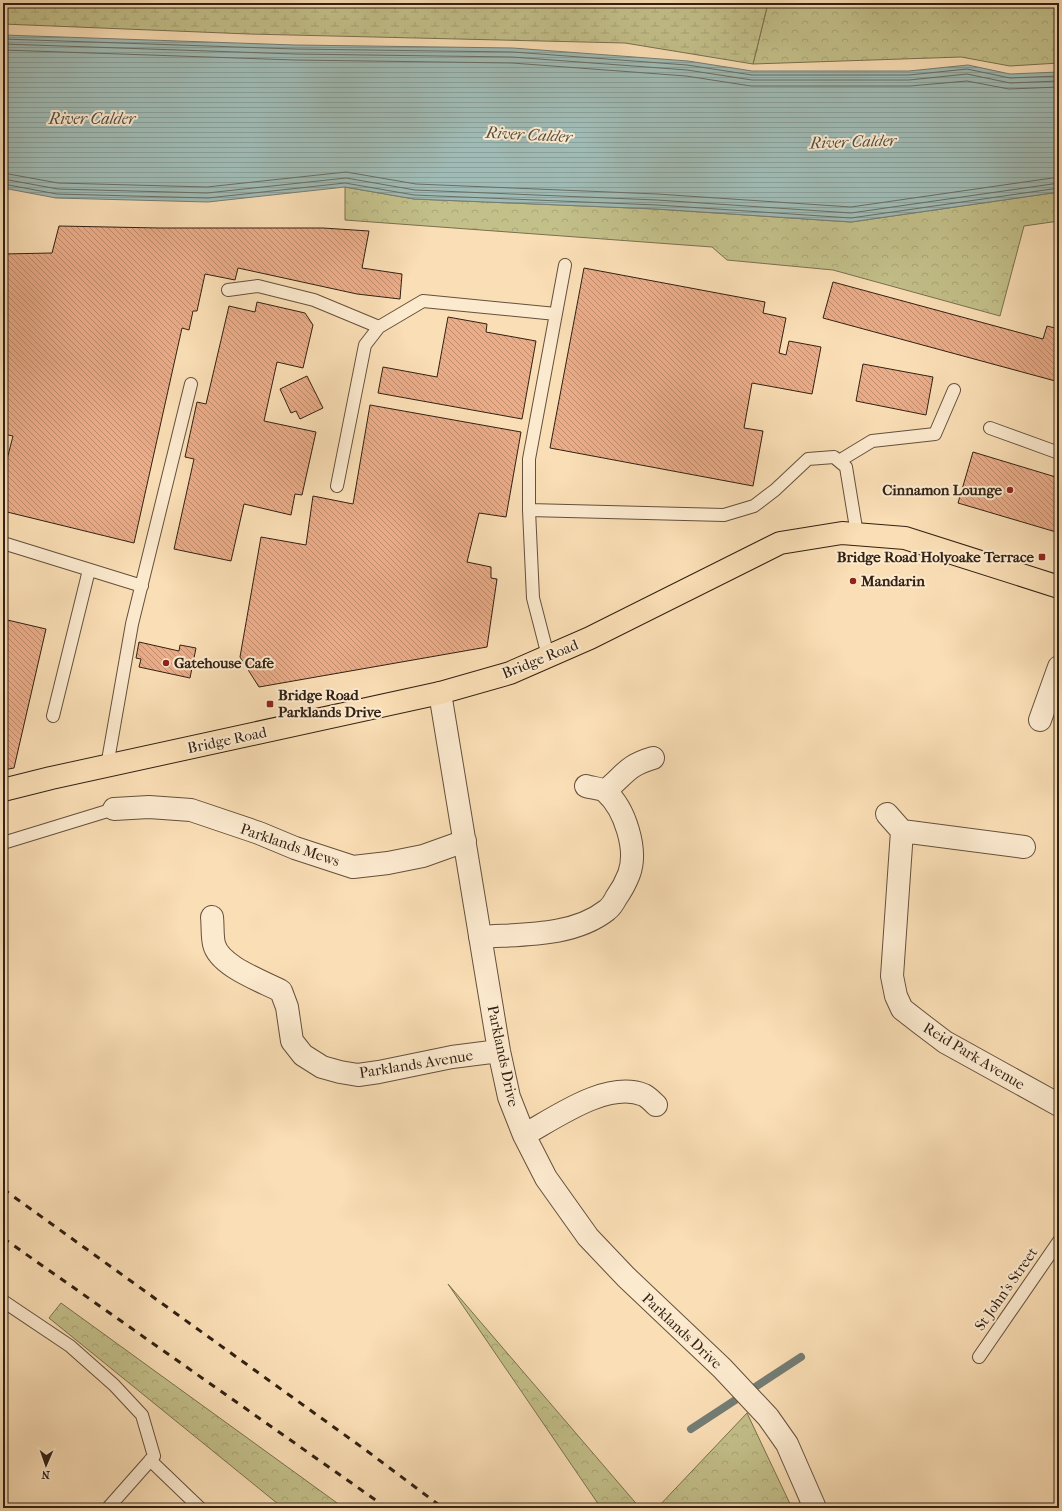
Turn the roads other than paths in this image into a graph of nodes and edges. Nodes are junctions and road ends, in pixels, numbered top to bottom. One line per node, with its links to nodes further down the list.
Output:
1 (565, 265): 3 (lane)
2 (228, 290): 4 (lane)
3 (556, 314): 4 (lane); 11 (lane)
4 (379, 326): 10 (lane)
5 (191, 384): 15 (lane)
6 (954, 390): 9 (lane)
7 (990, 428): 8 (lane)
8 (1059, 453)
9 (839, 461): 11 (lane); 12 (lane)
10 (337, 486)
11 (529, 510): 17 (lane)
12 (857, 534): 16 (highway, Bridge Road); 17 (highway, Bridge Road)
13 (3, 543): 14 (lane)
14 (89, 570): 15 (lane); 20 (lane)
15 (142, 586): 23 (lane)
16 (1059, 587)
17 (548, 656): 19 (highway, Bridge Road)
18 (1059, 667): 21 (street)
19 (440, 693): 23 (highway, Bridge Road); 28 (street, Parklands Drive)
20 (53, 716)
21 (1040, 720)
22 (653, 758): 32 (street)
23 (107, 766): 24 (highway, Bridge Road)
24 (3, 790)
25 (114, 808): 28 (street, Parklands Mews); 29 (lane)
26 (887, 814): 27 (street)
27 (902, 831): 30 (street); 35 (street, Reid Park Avenue)
28 (465, 841): 32 (street, Parklands Drive)
29 (3, 843)
30 (1024, 847)
31 (212, 916): 33 (street, Parklands Avenue)
32 (480, 937): 33 (street, Parklands Drive)
33 (499, 1051): 36 (street, Parklands Drive)
34 (656, 1104): 36 (street)
35 (1059, 1105)
36 (524, 1135): 43 (street, Parklands Drive)
37 (1059, 1241): 39 (lane, St John's Street)
38 (3, 1301): 40 (lane)
39 (979, 1357)
40 (150, 1460): 41 (lane); 42 (lane)
41 (108, 1508)
42 (200, 1508)
43 (815, 1508)

